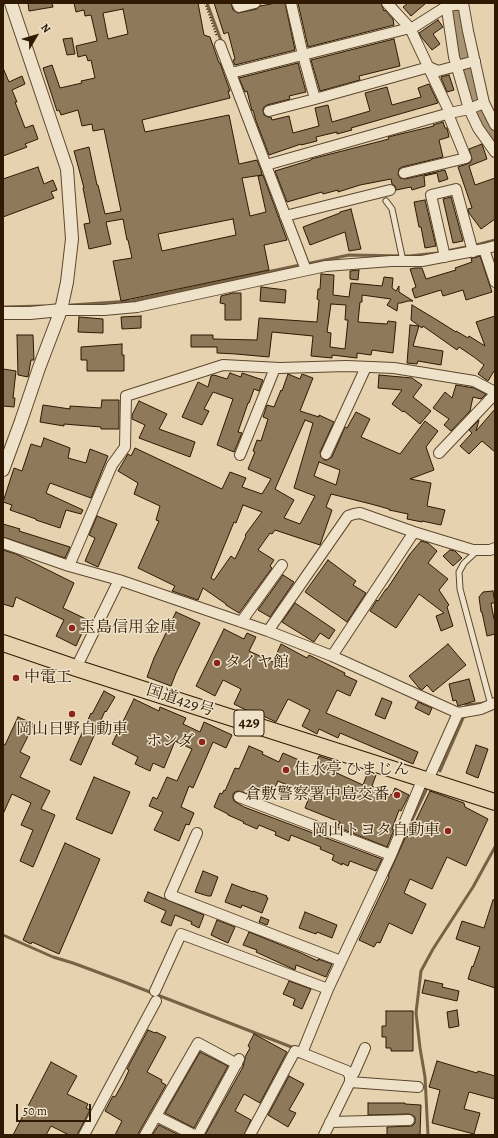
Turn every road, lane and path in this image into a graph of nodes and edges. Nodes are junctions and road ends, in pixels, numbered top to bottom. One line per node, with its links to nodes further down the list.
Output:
1 (10, 3): 32 (street)
2 (205, 3): 9 (path)
3 (237, 3): 4 (street)
4 (254, 3)
5 (291, 3): 10 (street)
6 (387, 3): 8 (street)
7 (455, 4): 8 (street); 11 (street); 11 (street)
8 (410, 28): 10 (street); 12 (street)
9 (220, 45): 13 (street)
10 (303, 55): 13 (street); 14 (street)
11 (465, 63): 12 (street); 15 (street); 15 (street)
12 (429, 67): 14 (street); 17 (street)
13 (232, 73): 20 (street)
14 (315, 99): 16 (street)
15 (477, 106): 17 (street); 18 (street); 19 (street)
16 (269, 110)
17 (449, 114): 20 (street); 21 (street)
18 (495, 125)
19 (495, 152)
20 (266, 165): 24 (street)
21 (404, 173)
22 (390, 190): 24 (street)
23 (386, 201): 29 (lane)
24 (285, 216): 30 (street)
25 (495, 246): 26 (street)
26 (484, 249): 27 (street); 31 (street)
27 (473, 252): 28 (street); 28 (street)
28 (444, 253): 29 (street)
29 (403, 257): 30 (street)
30 (306, 270): 32 (street)
31 (495, 282)
32 (61, 310): 33 (street); 40 (street)
33 (3, 313)
34 (366, 367): 35 (street); 36 (street); 38 (street)
35 (275, 368): 39 (street); 46 (street)
36 (495, 393): 37 (street)
37 (439, 453)
38 (326, 454)
39 (240, 455)
40 (3, 470)
41 (414, 532): 44 (street); 49 (street); 51 (street)
42 (3, 543): 46 (street)
43 (495, 548): 44 (street)
44 (478, 550): 53 (lane)
45 (282, 565): 48 (street)
46 (69, 566): 47 (street)
47 (119, 580): 48 (street); 52 (street)
48 (241, 622): 49 (street)
49 (268, 631): 51 (street)
50 (3, 643): 52 (highway, 国道429号 / 429)
51 (332, 656): 54 (street)
52 (76, 668): 55 (highway, 国道429号 / 429)
53 (493, 704): 54 (street)
54 (458, 713): 55 (street)
55 (426, 779): 57 (highway, 国道429号 / 429); 59 (street)
56 (239, 797): 59 (street)
57 (495, 802)
58 (197, 833): 60 (street)
59 (391, 854): 60 (street)
60 (341, 961): 61 (street)
61 (328, 989): 63 (street); 69 (street)
62 (365, 1048): 64 (street)
63 (302, 1053): 64 (street); 73 (street)
64 (350, 1079): 65 (street); 68 (street)
65 (418, 1086)
66 (156, 1116): 70 (street); 71 (street); 72 (street)
67 (409, 1120): 68 (street)
68 (330, 1122): 74 (street)
69 (84, 1135)
70 (145, 1135)
71 (194, 1135)
72 (198, 1135)
73 (250, 1135)
74 (324, 1135)

